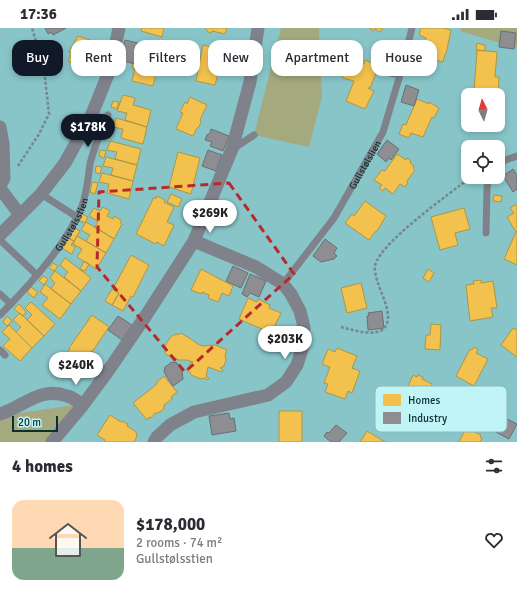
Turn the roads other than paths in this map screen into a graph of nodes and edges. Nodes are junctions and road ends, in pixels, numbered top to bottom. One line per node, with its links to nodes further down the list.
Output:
1 (119, 28): 13 (street)
2 (258, 28): 8 (street)
3 (412, 28): 21 (lane, Gullstølslien)
4 (108, 115): 15 (lane, Gullstølsstien)
5 (0, 127): 7 (street)
6 (254, 135): 8 (lane)
7 (2, 143): 12 (street)
8 (232, 149): 19 (street)
9 (517, 156): 10 (lane)
10 (505, 160)
11 (488, 184): 16 (lane)
12 (0, 187): 14 (street)
13 (41, 194): 14 (street); 15 (lane)
14 (20, 215): 17 (street)
15 (77, 217): 20 (lane, Gullstølsstien)
16 (486, 233)
17 (0, 235)
18 (0, 240): 20 (lane)
19 (194, 241): 21 (street); 25 (street)
20 (37, 275): 23 (lane, Gullstølsstien)
21 (283, 284): 27 (street)
22 (0, 294): 23 (lane)
23 (11, 304): 24 (lane, Gullstølsstien)
24 (0, 315)
25 (83, 405): 26 (street); 28 (street)
26 (0, 414)
27 (158, 440)
28 (52, 442)

